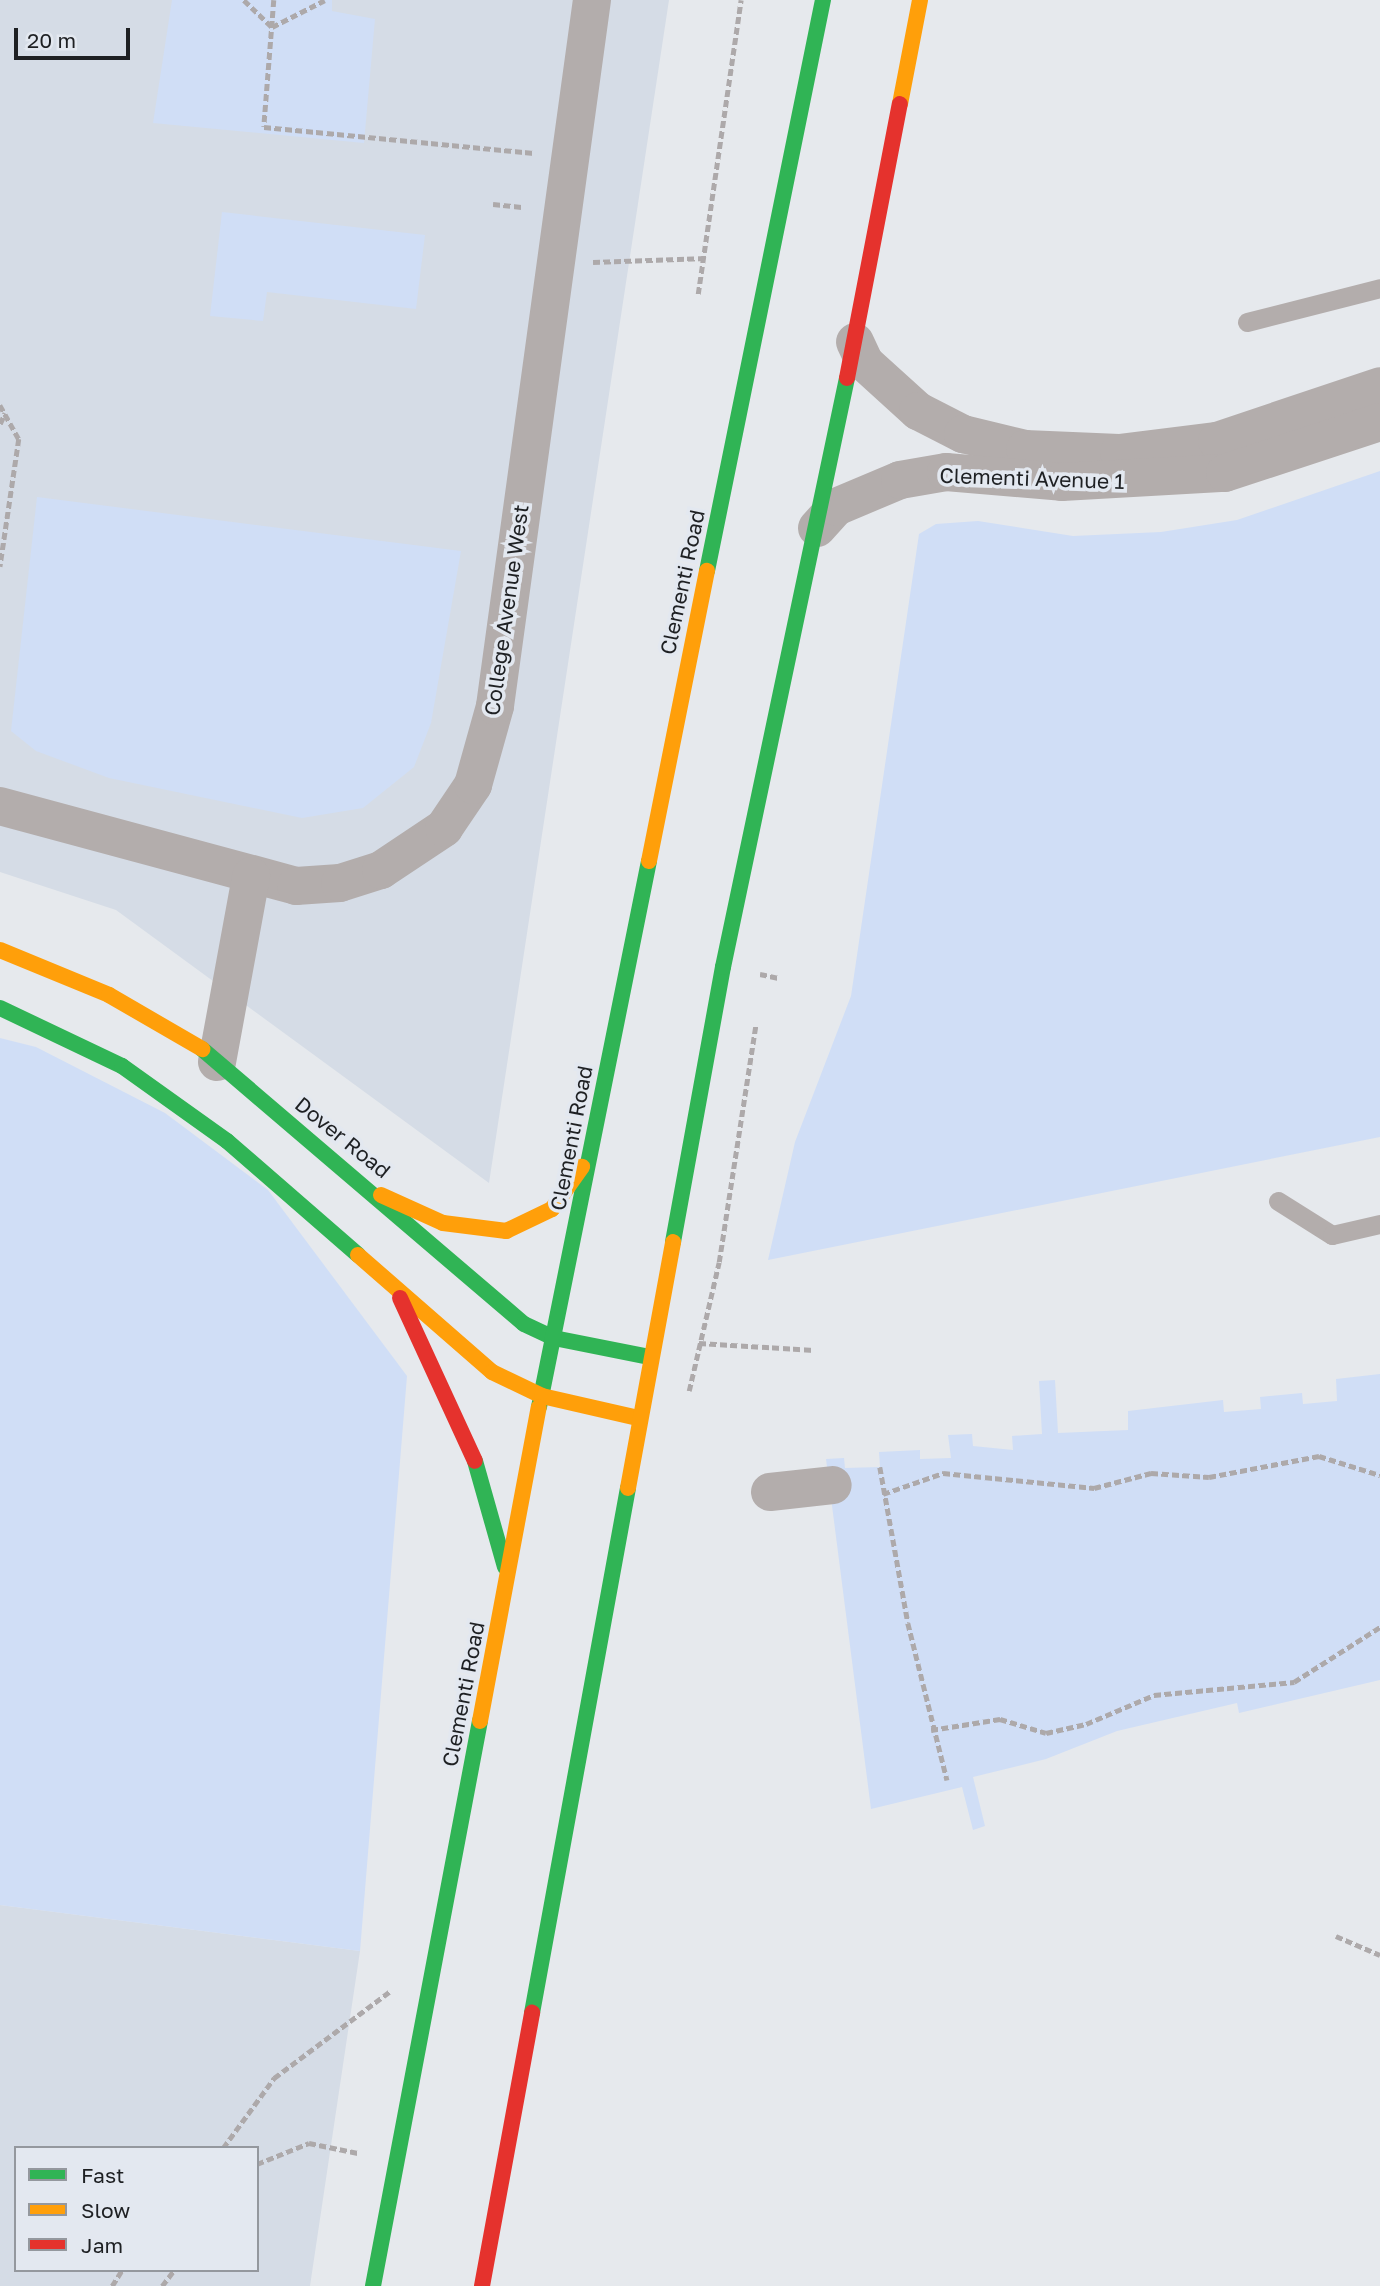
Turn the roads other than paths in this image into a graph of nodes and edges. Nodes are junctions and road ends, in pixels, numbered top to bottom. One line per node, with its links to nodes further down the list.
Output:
1 (592, 0): 11 (street, College Avenue West)
2 (823, 0): 15 (main road, Clementi Road)
3 (920, 0): 6 (main road)
4 (1380, 288): 5 (lane)
5 (1247, 322)
6 (855, 342): 7 (street, Clementi Avenue 1); 9 (main road)
7 (1380, 386)
8 (1380, 422): 9 (street, Clementi Avenue 1)
9 (817, 528): 21 (main road)
10 (0, 806): 11 (street, College Avenue West)
11 (251, 876): 14 (street)
12 (0, 950): 14 (main road, Dover Road)
13 (0, 1009): 19 (main road)
14 (217, 1062): 16 (main road, Dover Road)
15 (590, 1154): 16 (main road); 20 (main road, Clementi Road)
16 (381, 1195): 20 (main road, Dover Road)
17 (1278, 1201): 18 (lane)
18 (1380, 1224)
19 (400, 1298): 22 (main road); 26 (main road)
20 (554, 1338): 21 (main road, Dover Road); 22 (main road, Clementi Road)
21 (650, 1357): 23 (main road)
22 (542, 1396): 23 (main road); 26 (main road, Clementi Road)
23 (638, 1418): 28 (main road)
24 (833, 1485): 25 (street)
25 (770, 1492)
26 (508, 1576): 27 (main road, Clementi Road)
27 (373, 2286)
28 (482, 2286)

